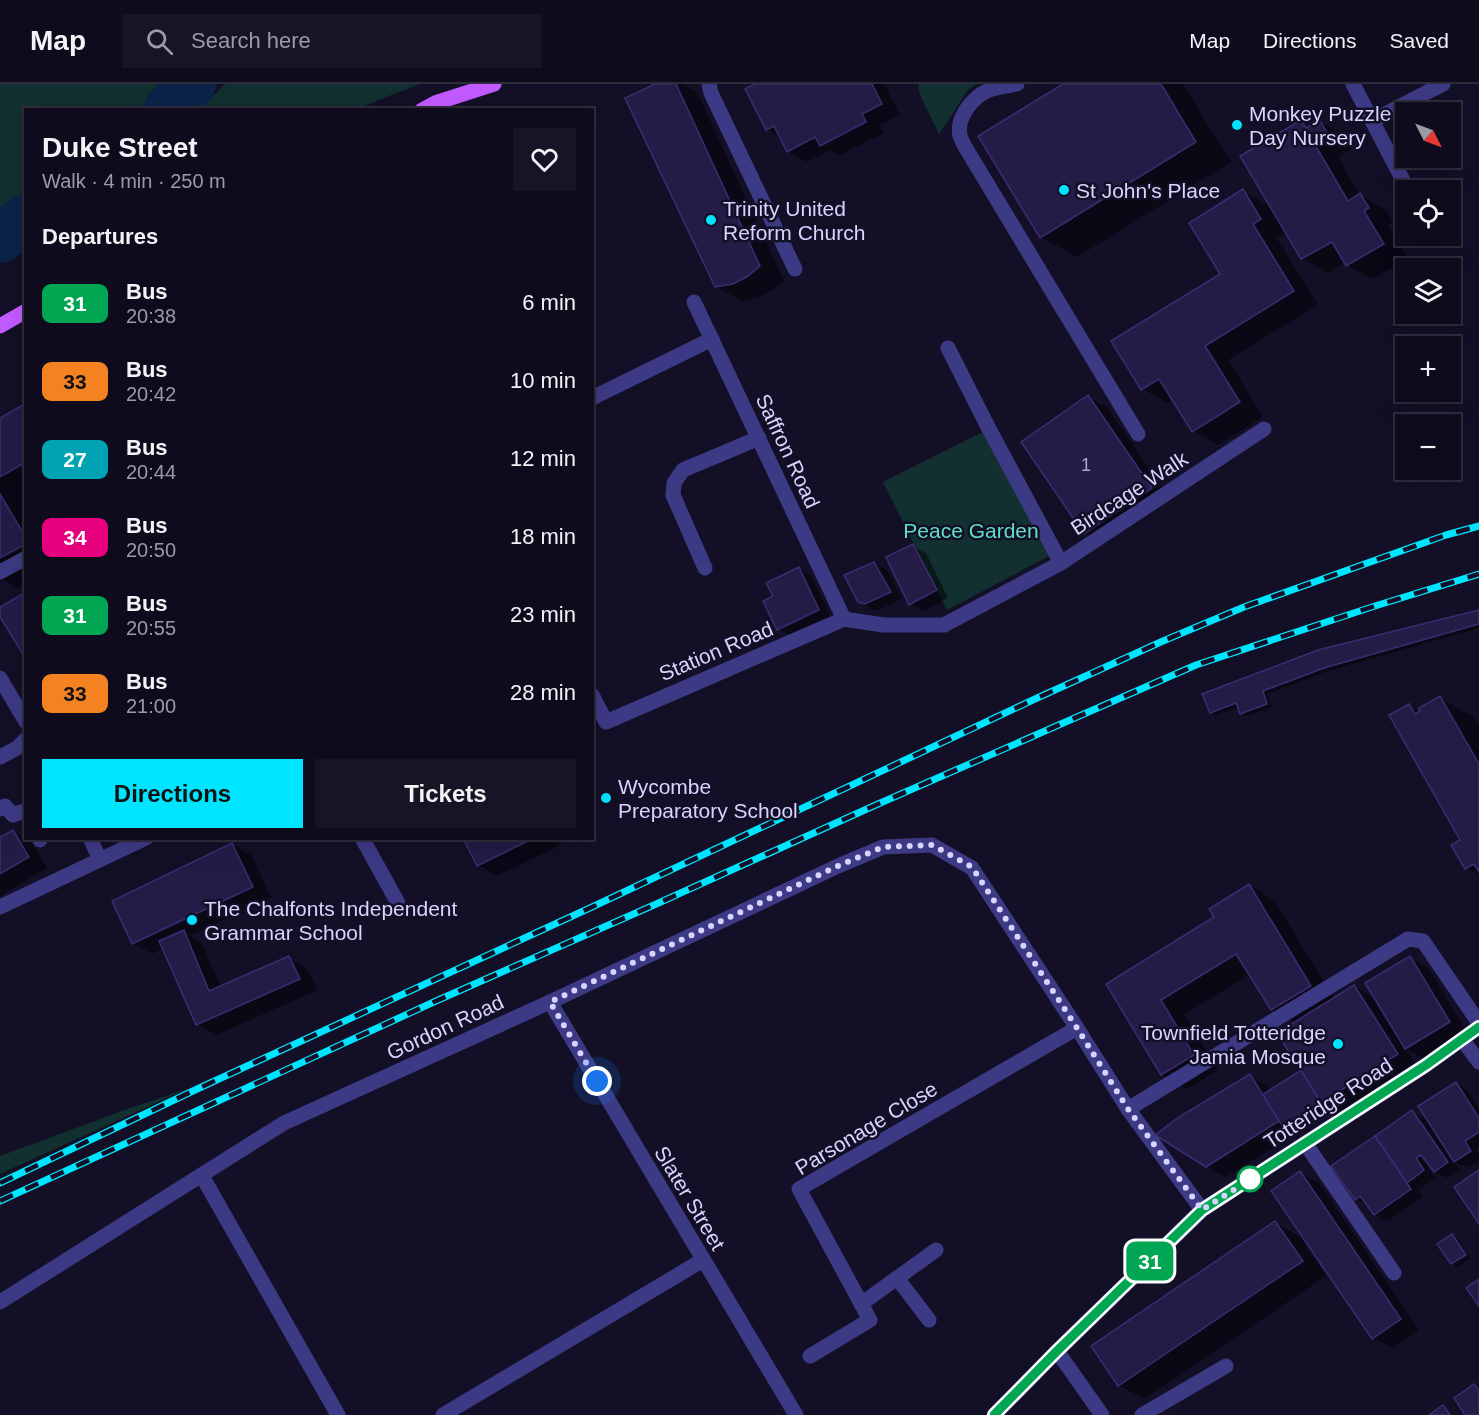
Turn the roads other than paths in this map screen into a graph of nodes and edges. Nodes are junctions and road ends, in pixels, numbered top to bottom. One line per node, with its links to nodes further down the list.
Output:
1 (494, 84): 6 (main road)
2 (709, 84): 9 (street)
3 (1017, 84): 17 (street)
4 (1353, 84): 7 (street)
5 (1443, 84): 7 (street)
6 (426, 108)
7 (1372, 121): 8 (street)
8 (1403, 180)
9 (795, 269)
10 (694, 302): 13 (street, Saffron Road)
11 (24, 311): 12 (main road)
12 (0, 326)
13 (712, 339): 15 (street); 18 (street, Saffron Road)
14 (948, 348): 20 (street)
15 (594, 397)
16 (1264, 429): 20 (street, Birdcage Walk)
17 (1138, 434)
18 (759, 438): 21 (street); 23 (street, Saffron Road)
19 (24, 559): 22 (street)
20 (1061, 563): 23 (street, Birdcage Walk)
21 (705, 568)
22 (0, 572)
23 (844, 619): 25 (street, Station Road)
24 (0, 678): 26 (street)
25 (594, 699)
26 (24, 719)
27 (24, 741): 28 (street)
28 (0, 757)
29 (0, 809): 30 (street)
30 (24, 812)
31 (91, 840): 34 (street)
32 (142, 840): 34 (street)
33 (363, 840): 35 (street)
34 (100, 860): 36 (street)
35 (398, 903)
36 (0, 907)
37 (550, 1002): 39 (street, Gordon Road); 44 (street, Gordon Road); 47 (street, Slater Street)
38 (1479, 1025): 40 (street, Totteridge Road); 42 (street)
39 (1077, 1028): 42 (street); 51 (street, Parsonage Close)
40 (1462, 1039): 41 (street); 43 (street, Totteridge Road)
41 (1479, 1062)
42 (1128, 1109): 45 (street)
43 (1305, 1143): 45 (street, Totteridge Road); 48 (street)
44 (202, 1176): 50 (street, Gordon Road); 56 (street)
45 (1202, 1210): 53 (street, Totteridge Road)
46 (936, 1250): 49 (street)
47 (703, 1260): 57 (street); 58 (street, Slater Street)
48 (1394, 1273)
49 (897, 1278): 51 (street); 52 (street)
50 (0, 1302)
51 (861, 1304): 54 (street)
52 (929, 1320)
53 (1057, 1351): 59 (street, Totteridge Road); 60 (street)
54 (810, 1356)
55 (1226, 1366): 61 (street)
56 (338, 1415)
57 (443, 1415)
58 (796, 1415)
59 (994, 1415)
60 (1102, 1415)
61 (1142, 1415)

